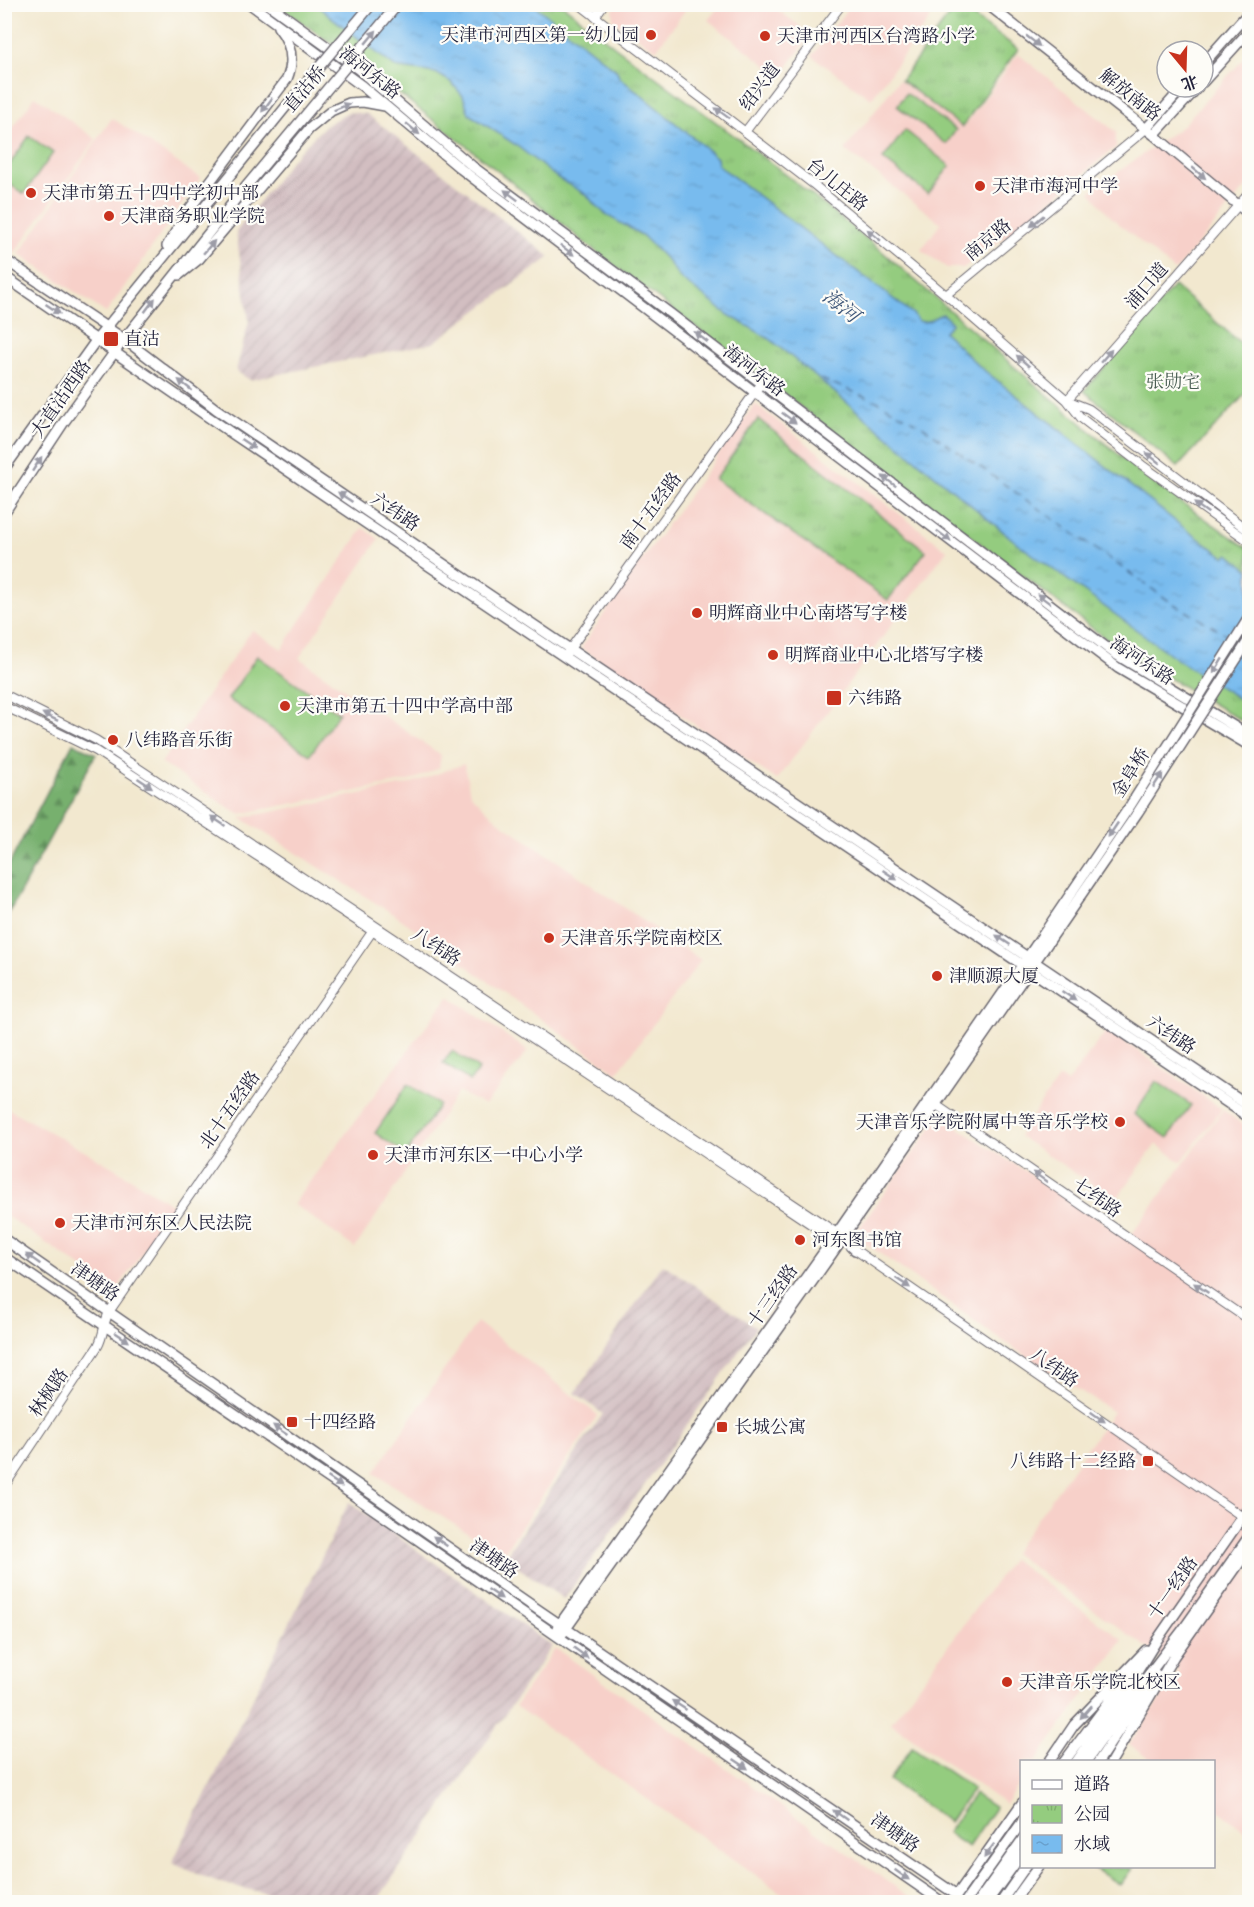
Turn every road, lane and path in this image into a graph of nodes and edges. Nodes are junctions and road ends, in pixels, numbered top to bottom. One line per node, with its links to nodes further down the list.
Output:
1 (250, 4): 11 (main road, 海河东路)
2 (268, 4): 34 (main road, 海河东路, one-way to 2)
3 (372, 4): 20 (main road, 直沽桥, bridge)
4 (398, 4): 22 (main road, 直沽桥, one-way to 4, bridge)
5 (579, 4): 10 (street, 台儿庄路)
6 (604, 4): 10 (street)
7 (842, 4): 18 (street, 绍兴道)
8 (987, 4): 19 (main road, 解放南路, one-way to 19)
9 (1250, 11): 13 (main road)
10 (595, 17): 18 (street, 台儿庄路, one-way to 10)
11 (270, 18): 17 (main road, 海河东路); 26 (main road, one-way to 26)
12 (1250, 30): 14 (main road)
13 (1215, 50)
14 (1215, 69)
15 (1174, 99): 19 (main road, 南京路)
16 (1185, 99): 19 (main road, 南京路)
17 (387, 107): 28 (main road, one-way to 17); 35 (main road, 海河东路, one-way to 35)
18 (745, 132): 29 (street, 台儿庄路, one-way to 18)
19 (1150, 132): 23 (main road, 解放南路, one-way to 23); 29 (street, 南京路, one-way to 29)
20 (224, 183): 26 (main road, 大直沽西路)
21 (1250, 192): 23 (street, 浦口道)
22 (239, 195): 28 (main road, 大直沽西路)
23 (1238, 205): 24 (main road, 解放南路); 36 (street, 浦口道, one-way to 23)
24 (1250, 215)
25 (4, 259): 30 (main road, 六纬路)
26 (156, 267): 30 (main road, 大直沽西路)
27 (4, 276): 31 (main road, 六纬路, one-way to 31)
28 (165, 285): 32 (main road, 大直沽西路, one-way to 28)
29 (946, 295): 36 (street, 台儿庄路, one-way to 29)
30 (106, 327): 31 (main road, 大直沽西路); 32 (main road, 六纬路)
31 (97, 339): 33 (main road, 六纬路); 37 (main road, 大直沽西路)
32 (124, 339): 33 (main road, 大直沽西路); 43 (main road, 六纬路, one-way to 32)
33 (115, 353): 38 (main road, 大直沽西路, one-way to 33); 43 (main road, 六纬路, one-way to 43)
34 (761, 383): 35 (street, 南十五经路); 46 (main road, 海河东路, one-way to 34)
35 (755, 392): 43 (street, 南十五经路); 47 (main road, 海河东路, one-way to 47)
36 (1067, 400): 39 (street, 台儿庄路, one-way to 36); 40 (street, 台儿庄路, one-way to 36)
37 (4, 469)
38 (4, 513)
39 (1250, 532)
40 (1250, 542)
41 (1250, 616): 49 (main road, 金阜桥, one-way to 49, bridge)
42 (1250, 638): 49 (main road, 金阜桥, one-way to 42, bridge)
43 (567, 653): 50 (main road, 六纬路)
44 (4, 694): 48 (street, 八纬路, one-way to 44)
45 (4, 706): 48 (street, 八纬路, one-way to 48)
46 (1250, 736)
47 (1250, 746)
48 (374, 928): 55 (street, 八纬路); 60 (street, 北十五经路)
49 (1040, 947): 50 (main road, 十三经路); 51 (main road)
50 (1029, 965): 51 (main road, 六纬路); 52 (main road, 十三经路); 52 (main road, 十三经路); 54 (main road, 六纬路, one-way to 54)
51 (1051, 973): 53 (main road, 六纬路)
52 (931, 1102): 55 (main road, 十三经路); 55 (main road, 十三经路); 61 (street, 七纬路, one-way to 52)
53 (1250, 1107)
54 (1250, 1118)
55 (839, 1237): 57 (main road); 59 (main road, 十三经路); 68 (main road, 十三经路)
56 (4, 1239): 60 (main road, 津塘路, one-way to 56)
57 (855, 1250): 59 (main road); 65 (street, 八纬路, one-way to 65)
58 (4, 1257): 62 (main road, 津塘路)
59 (829, 1258): 68 (main road, 十三经路)
60 (109, 1312): 62 (street, 林枫路); 69 (main road, 津塘路, one-way to 60)
61 (1250, 1321)
62 (103, 1324): 63 (street, 林枫路); 70 (main road, 津塘路, one-way to 70)
63 (4, 1487)
64 (1250, 1506): 65 (main road, 十一经路)
65 (1246, 1520): 74 (main road, 十一经路)
66 (1250, 1535): 72 (main road, 十一经路)
67 (1250, 1548): 81 (main road)
68 (581, 1602): 69 (main road); 71 (main road, 十三经路)
69 (540, 1611): 71 (main road, 津塘路)
70 (533, 1619): 71 (main road); 73 (main road, 津塘路)
71 (562, 1624): 73 (main road, 十三经路); 88 (main road, 津塘路, one-way to 71)
72 (1182, 1631): 75 (main road, 十一经路); 80 (main road)
73 (557, 1636): 89 (main road, 津塘路, one-way to 89)
74 (1157, 1640): 75 (main road, 十一经路); 76 (main road, one-way to 76); 77 (main road)
75 (1129, 1693): 78 (main road); 79 (main road)
76 (1050, 1760)
77 (1065, 1760)
78 (1077, 1760)
79 (1087, 1760)
80 (1099, 1760)
81 (1112, 1760)
82 (1020, 1806): 88 (main road, one-way to 88)
83 (1020, 1825): 88 (main road, bridge)
84 (1020, 1842): 90 (main road)
85 (1020, 1857): 91 (main road)
86 (1025, 1868): 92 (main road)
87 (1037, 1868): 93 (main road)
88 (960, 1901)
89 (942, 1902)
90 (977, 1902)
91 (987, 1902)
92 (1001, 1902)
93 (1013, 1902)

